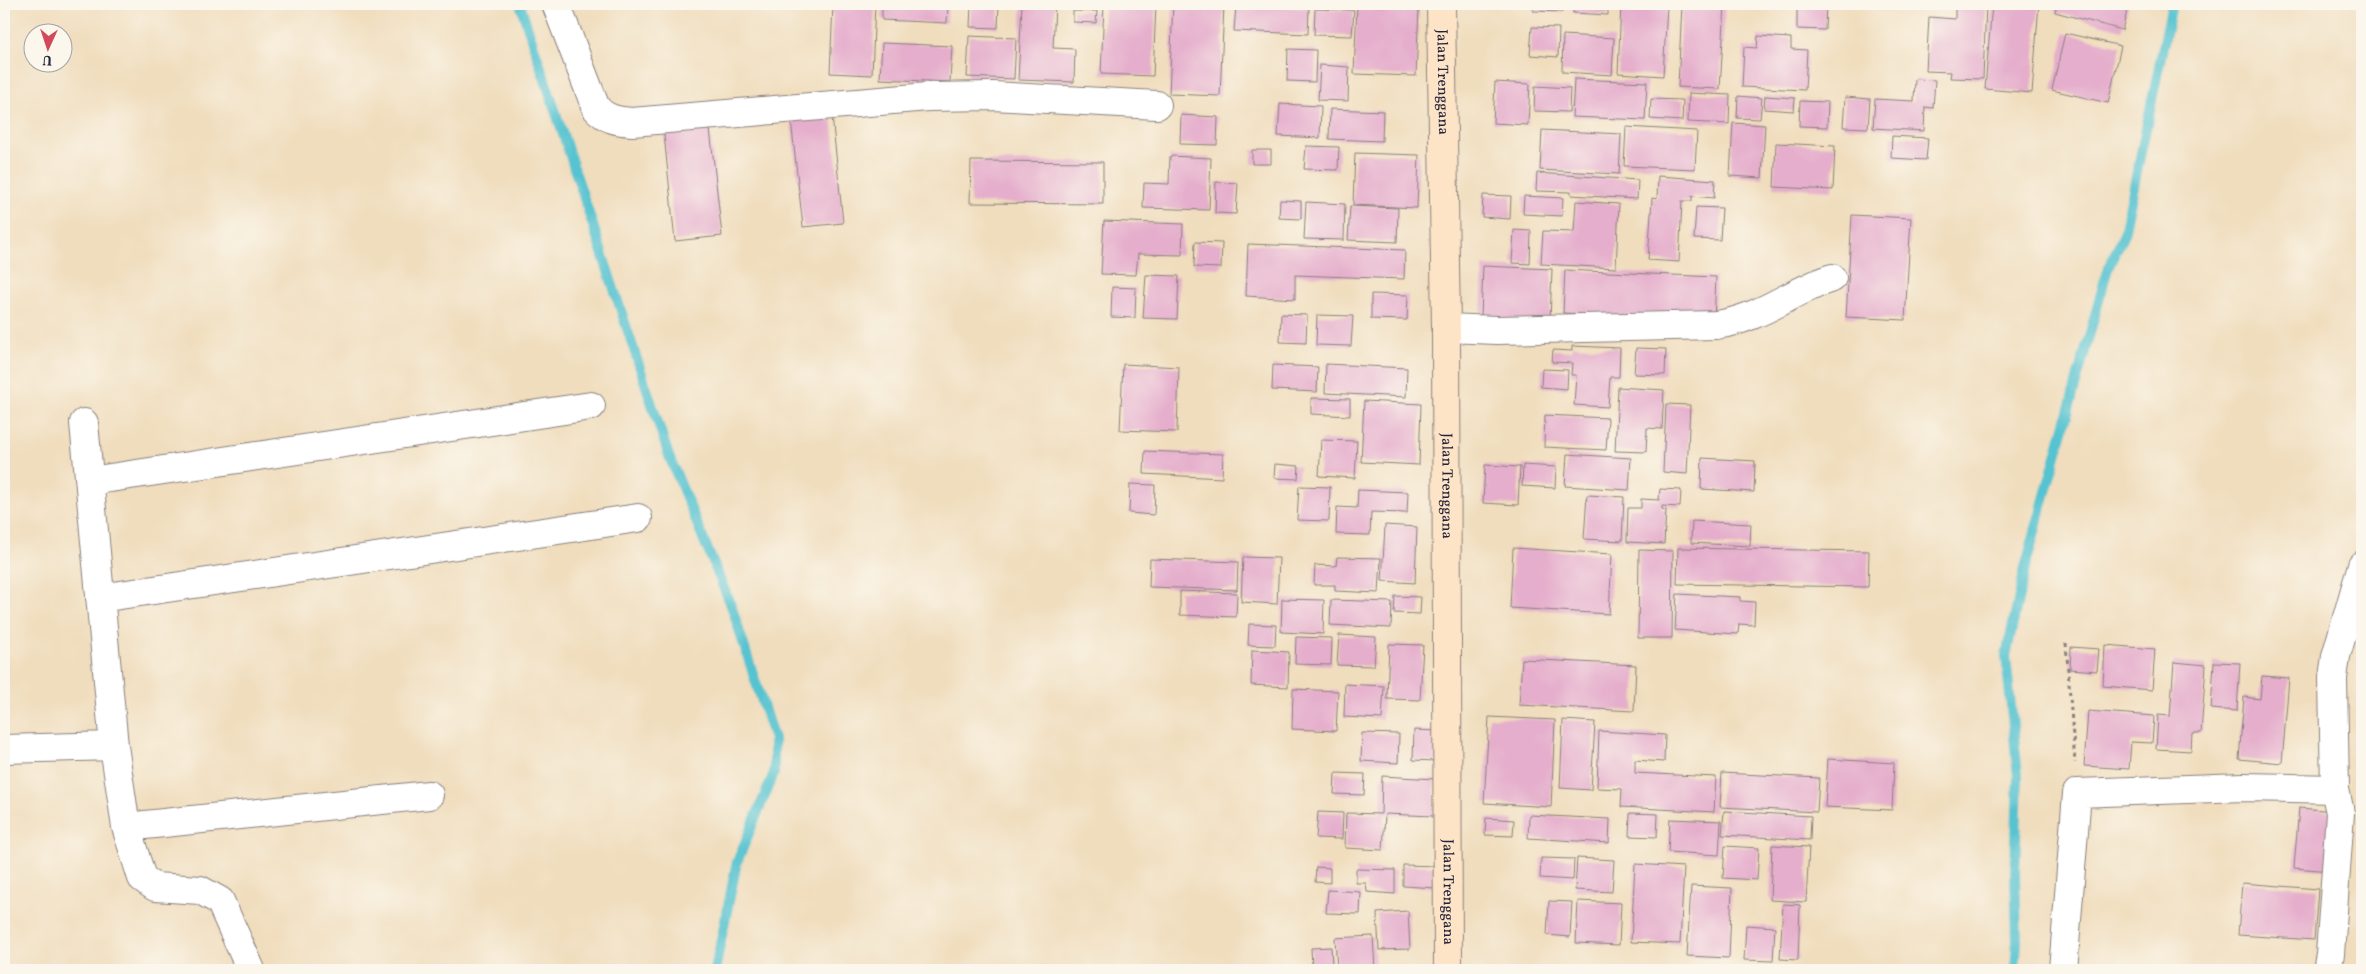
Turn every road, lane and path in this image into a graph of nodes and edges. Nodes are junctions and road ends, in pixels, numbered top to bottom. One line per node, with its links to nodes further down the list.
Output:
1 (556, 4): 3 (street)
2 (1441, 4): 5 (main road, Jalan Trenggana)
3 (1157, 105)
4 (1832, 278): 5 (street)
5 (1446, 328): 20 (main road, Jalan Trenggana)
6 (592, 406): 8 (street)
7 (84, 423): 8 (street)
8 (90, 481): 11 (street)
9 (638, 518): 11 (street)
10 (2362, 566): 15 (street)
11 (100, 598): 13 (street)
12 (2066, 643): 16 (path)
13 (114, 746): 14 (street); 18 (street)
14 (4, 749)
15 (2335, 789): 16 (street); 22 (street)
16 (2077, 793): 21 (street)
17 (429, 795): 18 (street)
18 (126, 827): 19 (street)
19 (251, 970)
20 (1448, 970)
21 (2063, 970)
22 (2326, 970)

